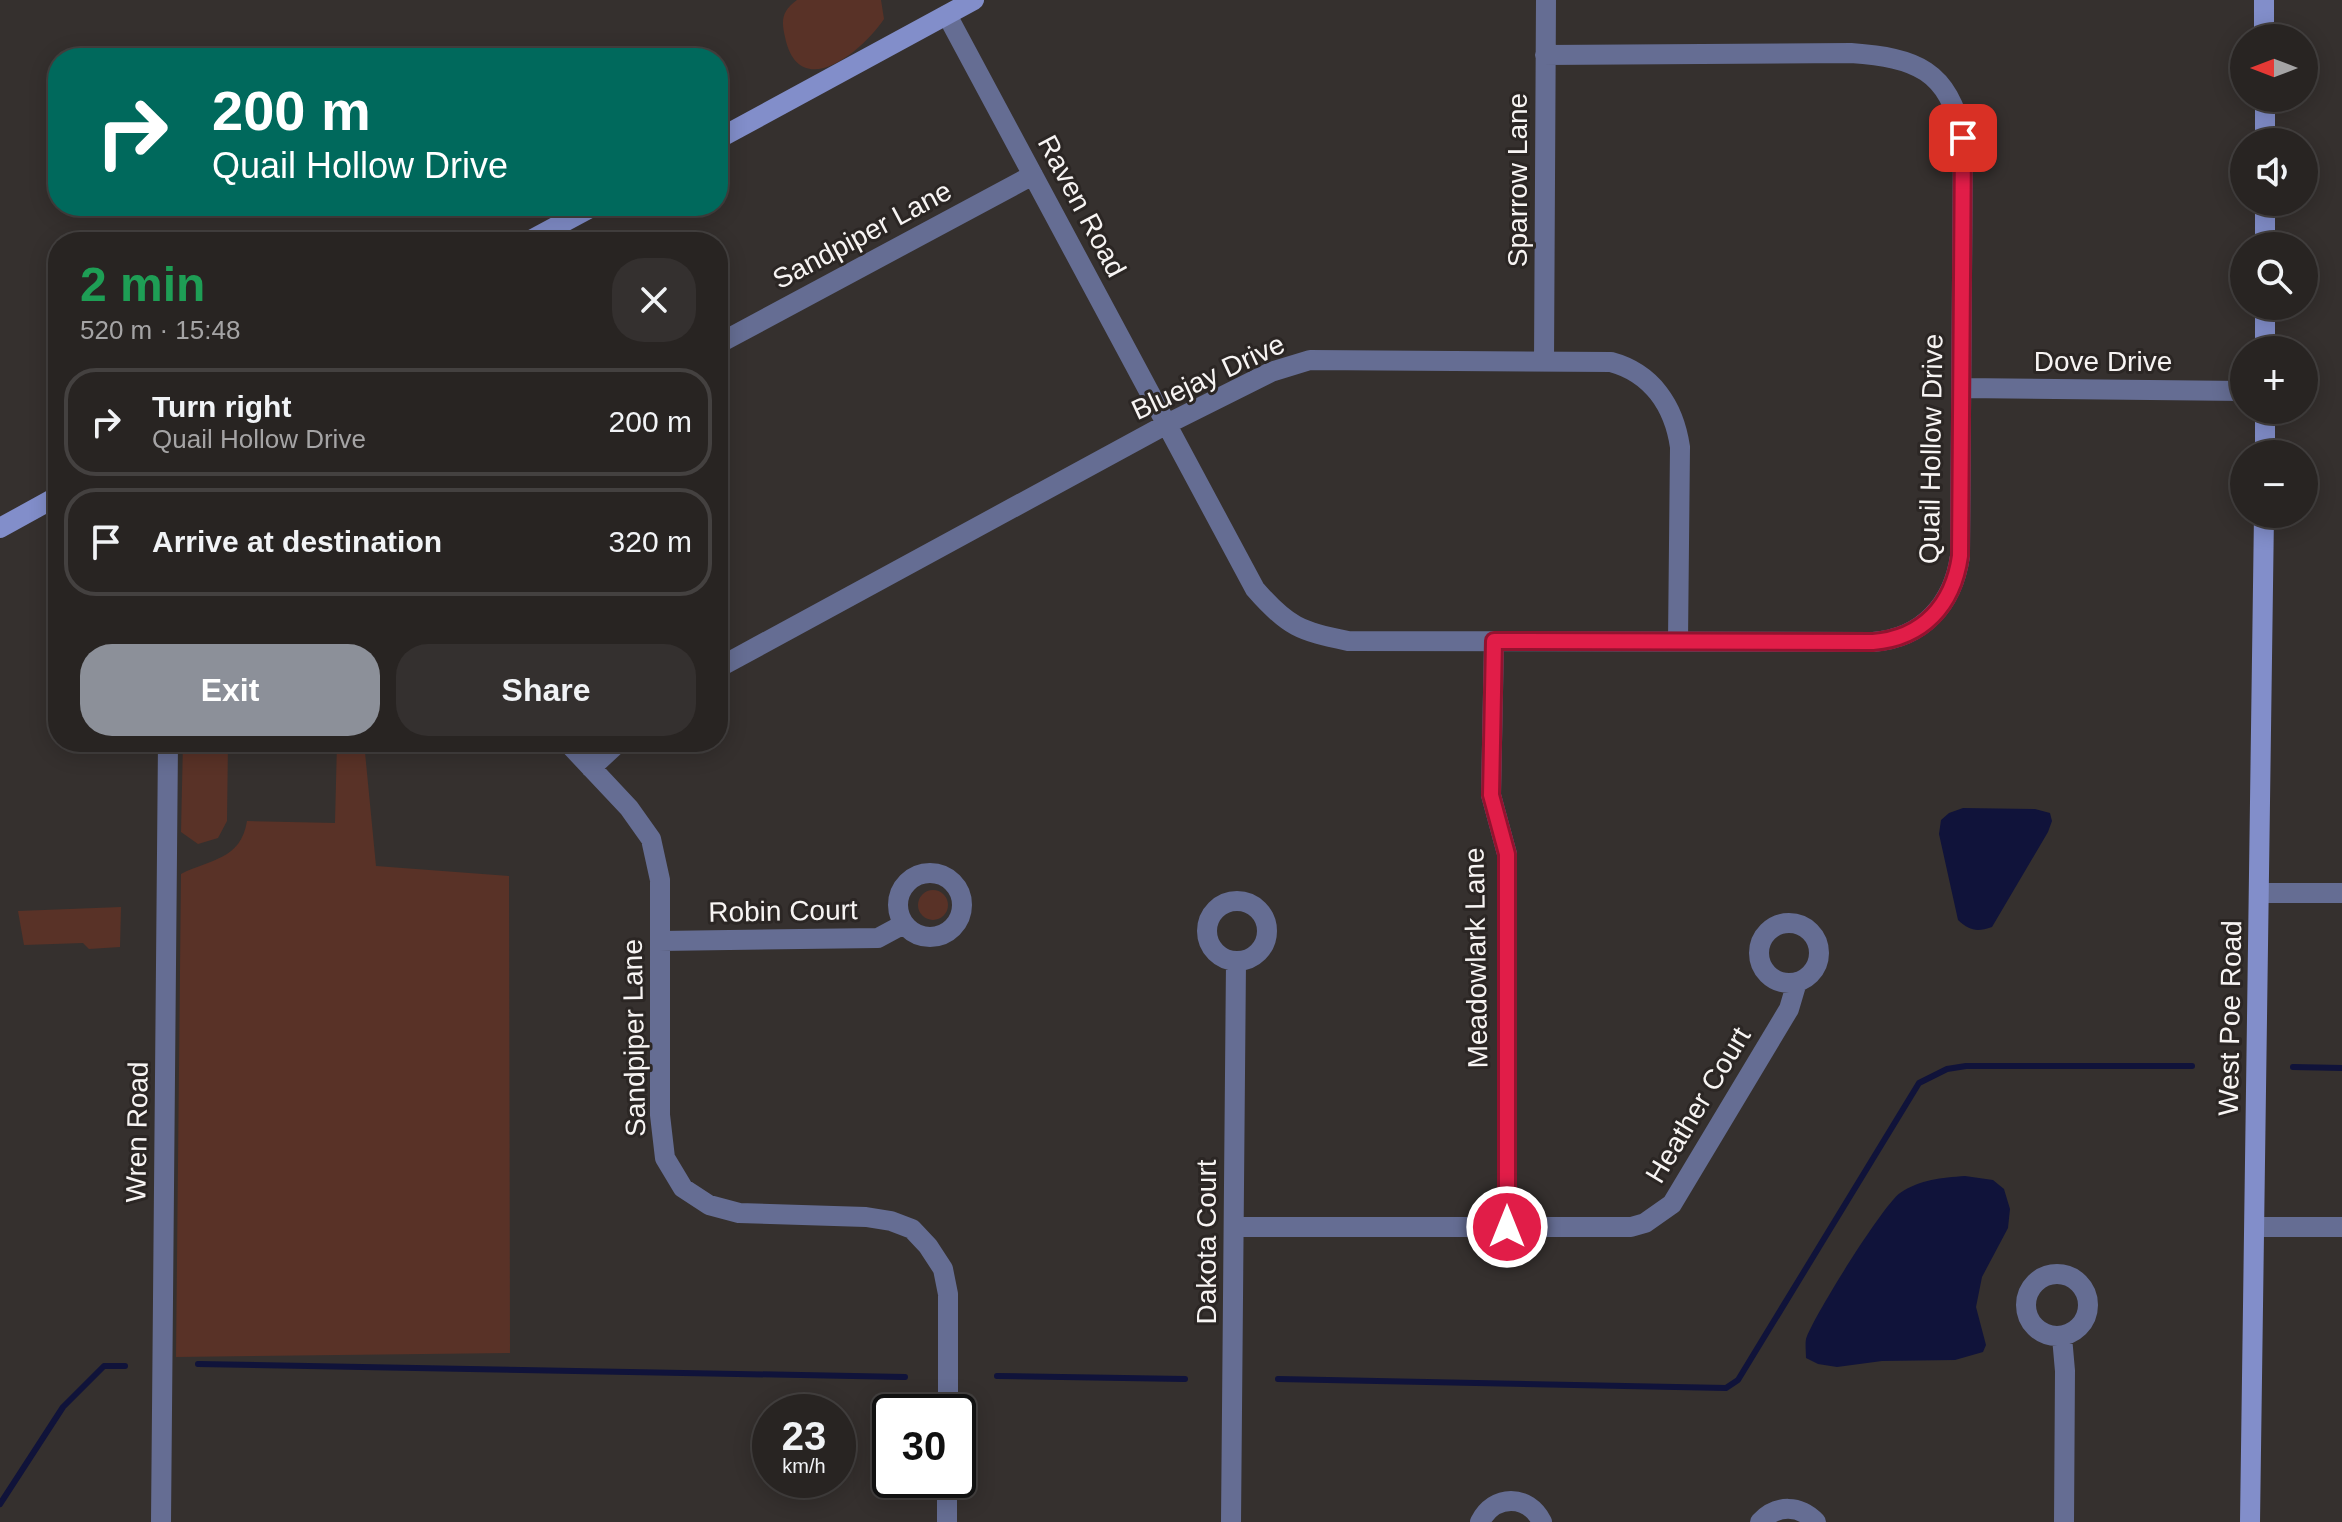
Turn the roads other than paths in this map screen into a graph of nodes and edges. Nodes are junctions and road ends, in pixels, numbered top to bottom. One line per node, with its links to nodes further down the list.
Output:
1 (974, 0): 4 (street)
2 (1546, 0): 6 (street, Sparrow Lane)
3 (2264, 0): 5 (street)
4 (947, 15): 7 (street); 8 (street, Raven Road)
5 (2264, 24)
6 (1545, 55): 12 (street, Sparrow Lane); 13 (street, Quail Hollow Drive)
7 (728, 134)
8 (1033, 175): 11 (street, Sandpiper Lane); 15 (street, Raven Road)
9 (575, 216): 10 (street)
10 (546, 232)
11 (728, 339)
12 (1544, 361): 15 (street, Bluejay Drive); 20 (street, Bluejay Drive)
13 (1962, 388): 14 (street, Dove Drive); 20 (street, Quail Hollow Drive)
14 (2230, 391)
15 (1167, 424): 19 (street, Quail Hollow Drive); 21 (street, Bluejay Drive)
16 (48, 502): 17 (street)
17 (0, 528)
18 (2264, 528): 26 (street, West Poe Road)
19 (1494, 641): 20 (street, Quail Hollow Drive); 33 (street, Meadowlark Lane)
20 (1678, 641)
21 (728, 663)
22 (168, 752): 39 (street, Wren Road)
23 (576, 752): 25 (street, Sandpiper Lane)
24 (608, 752): 25 (street)
25 (591, 768): 29 (street, Sandpiper Lane)
26 (2259, 893): 27 (street); 34 (street, West Poe Road)
27 (2342, 893)
28 (904, 924): 29 (street, Robin Court)
29 (660, 941): 37 (street, Sandpiper Lane)
30 (1236, 962): 32 (street, Dakota Court)
31 (1797, 982): 33 (street, Heather Court)
32 (1234, 1227): 33 (street, Heather Court); 41 (street, Dakota Court)
33 (1507, 1227)
34 (2255, 1227): 35 (street); 47 (street, West Poe Road)
35 (2342, 1227)
36 (2062, 1337): 46 (street)
37 (948, 1394)
38 (947, 1498): 40 (street)
39 (161, 1522)
40 (947, 1522)
41 (1231, 1522)
42 (1480, 1522): 43 (street)
43 (1542, 1522)
44 (1760, 1522): 45 (street)
45 (1816, 1522)
46 (2064, 1522)
47 (2250, 1522)

